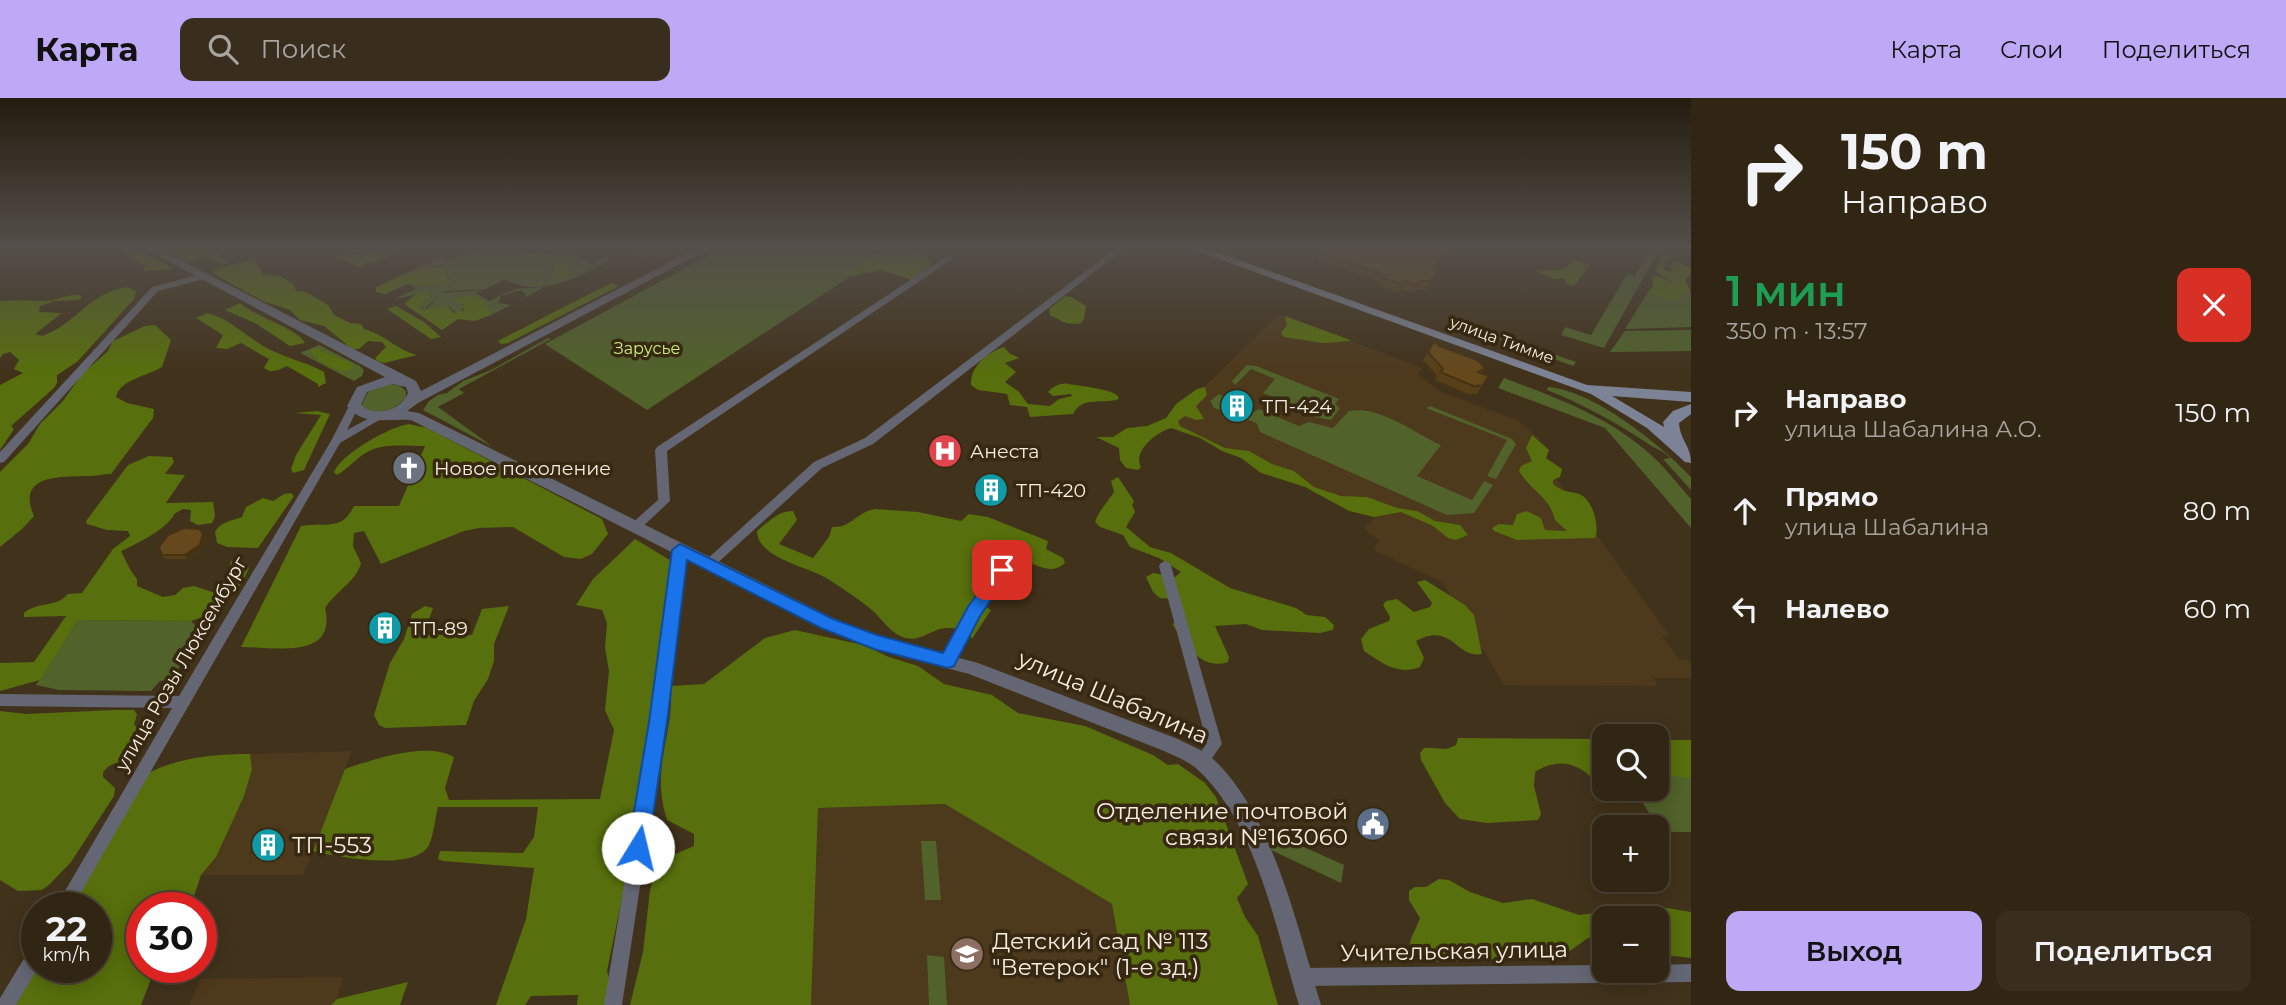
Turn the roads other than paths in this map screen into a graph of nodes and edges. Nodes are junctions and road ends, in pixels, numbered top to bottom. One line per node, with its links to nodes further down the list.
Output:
1 (158, 288): 17 (street)
2 (228, 288): 7 (street)
3 (628, 288): 10 (street)
4 (905, 288): 18 (street)
5 (1069, 288): 20 (street)
6 (1306, 288): 8 (main road, улица Тимме)
7 (363, 361): 9 (street); 10 (street, улица Шабалина)
8 (1585, 389): 11 (main road, улица Тимме); 16 (main road)
9 (359, 393): 10 (street); 12 (street)
10 (411, 397): 14 (street); 18 (street, улица Шабалина)
11 (1691, 397)
12 (354, 407): 14 (street); 15 (street, улица Розы Люксембург)
13 (1691, 409): 16 (main road)
14 (385, 415): 15 (street)
15 (336, 441): 25 (street, улица Розы Люксембург)
16 (1686, 453)
17 (0, 458)
18 (635, 527): 19 (street, улица Шабалина)
19 (680, 550): 20 (street, улица Шабалина); 32 (street)
20 (709, 564): 23 (street, улица Шабалина)
21 (1165, 566): 26 (street)
22 (1002, 570): 23 (street)
23 (948, 661): 26 (street, улица Шабалина)
24 (0, 700): 25 (street)
25 (183, 702): 27 (street, улица Розы Люксембург)
26 (1202, 760): 29 (street, улица Шабалина)
27 (71, 892)
28 (1691, 973): 29 (street, Учительская улица)
29 (1301, 977): 33 (street, улица Шабалина)
30 (21, 980): 31 (street)
31 (6, 1005)
32 (613, 1005)
33 (1310, 1005)

